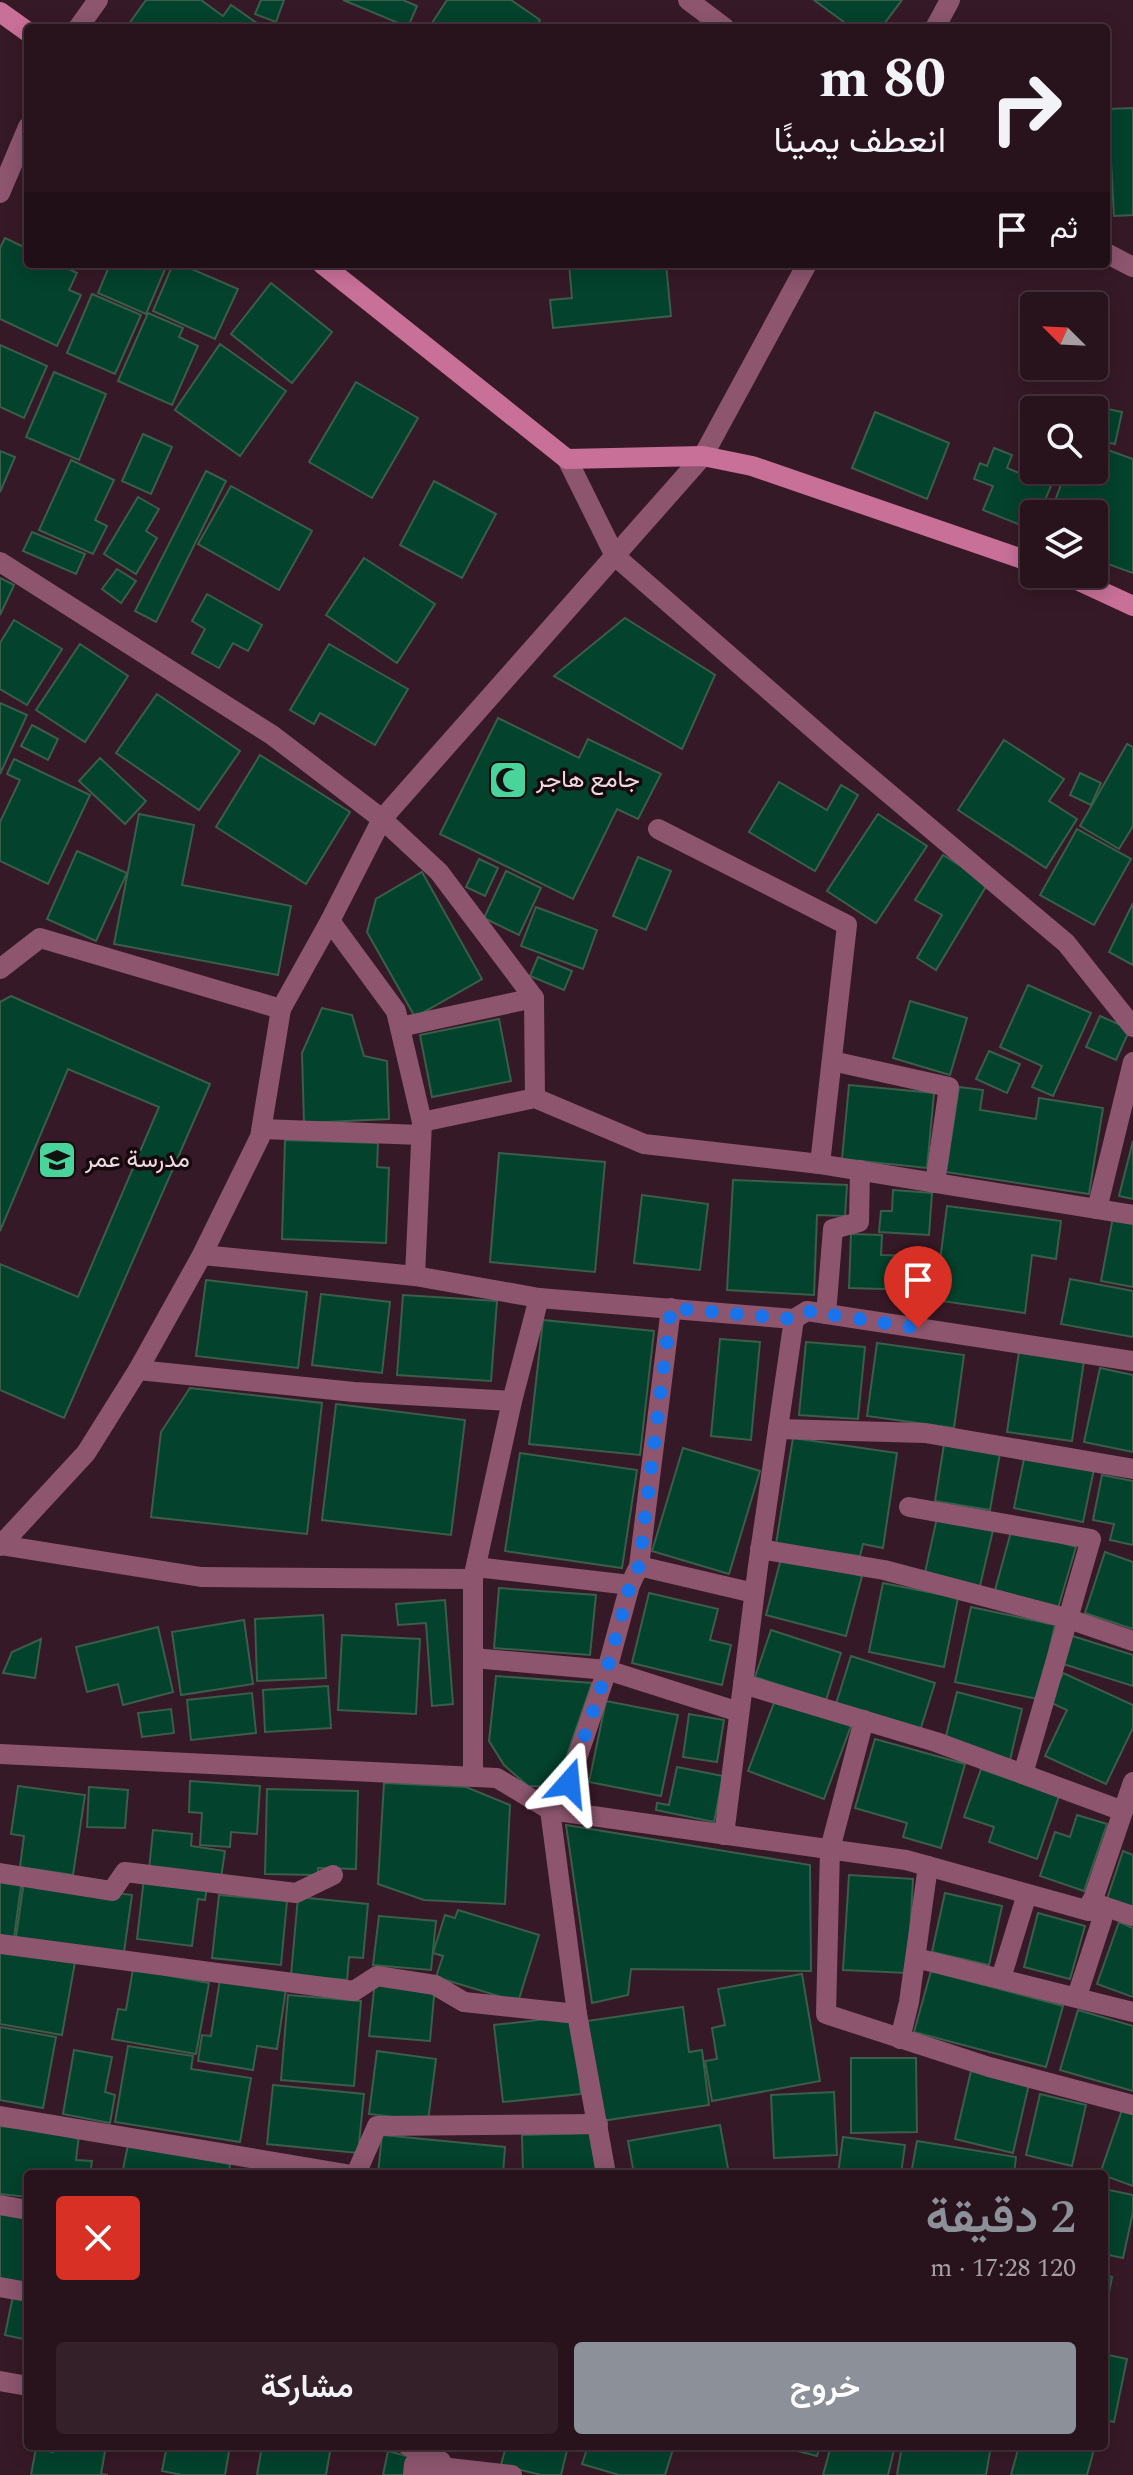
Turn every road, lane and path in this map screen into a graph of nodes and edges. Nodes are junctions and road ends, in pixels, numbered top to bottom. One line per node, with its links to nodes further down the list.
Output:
1 (98, 0): 5 (street)
2 (688, 0): 6 (street)
3 (950, 0): 7 (street)
4 (0, 12): 8 (street)
5 (81, 24)
6 (720, 24)
7 (937, 24)
8 (24, 29)
9 (24, 136): 10 (street)
10 (0, 193)
11 (1110, 255): 12 (street)
12 (1133, 267)
13 (327, 268): 16 (street)
14 (805, 268): 15 (street)
15 (703, 456): 16 (street); 17 (street); 18 (street)
16 (567, 459): 17 (street)
17 (615, 556): 22 (street); 29 (street)
18 (1020, 558)
19 (0, 562): 22 (street)
20 (1094, 588): 21 (street)
21 (1133, 606)
22 (382, 819): 24 (street); 26 (street)
23 (658, 829): 30 (street)
24 (330, 921): 27 (street); 28 (street)
25 (0, 969): 27 (street)
26 (534, 998): 28 (street); 32 (street)
27 (281, 1009): 33 (street)
28 (400, 1027): 34 (street)
29 (1133, 1027)
30 (832, 1061): 35 (street); 37 (street)
31 (1133, 1062): 38 (street)
32 (535, 1098): 34 (street); 35 (street)
33 (262, 1129): 34 (street); 40 (street)
34 (422, 1129): 41 (street)
35 (813, 1163): 36 (street)
36 (860, 1170): 37 (street); 44 (street)
37 (935, 1183): 38 (street)
38 (1097, 1209): 39 (street)
39 (1133, 1215)
40 (202, 1255): 41 (street); 47 (street)
41 (415, 1276): 42 (street)
42 (539, 1298): 43 (street); 48 (street)
43 (671, 1308): 45 (street); 54 (street)
44 (826, 1314): 45 (street); 46 (street)
45 (794, 1319): 49 (street)
46 (1133, 1361)
47 (138, 1370): 48 (street); 52 (street)
48 (512, 1401): 55 (street)
49 (778, 1429): 50 (street); 53 (street)
50 (1133, 1469)
51 (909, 1507): 58 (street)
52 (0, 1546): 55 (street)
53 (760, 1549): 57 (street); 58 (street)
54 (639, 1566): 56 (street); 57 (street)
55 (474, 1573): 56 (street); 60 (street)
56 (630, 1585): 61 (street)
57 (754, 1593): 62 (street)
58 (1066, 1618): 59 (street); 66 (street)
59 (1133, 1641)
60 (473, 1658): 61 (street); 67 (street)
61 (607, 1670): 63 (street); 69 (street)
62 (743, 1684): 63 (street); 64 (street)
63 (739, 1712): 71 (street)
64 (864, 1720): 66 (street); 73 (street)
65 (0, 1754): 67 (street)
66 (1023, 1774): 70 (street)
67 (473, 1777): 69 (street)
68 (1133, 1782): 70 (street)
69 (555, 1811): 71 (street); 85 (street)
70 (1123, 1811): 72 (street)
71 (724, 1835): 73 (street)
72 (1124, 1835): 78 (street)
73 (830, 1849): 74 (street); 86 (street)
74 (928, 1866): 77 (street); 81 (street)
75 (0, 1873): 76 (street)
76 (333, 1875)
77 (1027, 1894): 78 (street); 82 (street)
78 (1091, 1902): 79 (street); 83 (street)
79 (1133, 1916)
80 (0, 1944): 85 (street)
81 (916, 1958): 82 (street); 86 (street)
82 (1001, 1978): 83 (street)
83 (1077, 1996): 84 (street)
84 (1133, 2012)
85 (577, 2014): 89 (street)
86 (900, 2039): 87 (street)
87 (1133, 2105)
88 (0, 2116): 90 (street)
89 (598, 2124): 91 (street); 92 (street)
90 (322, 2170)
91 (358, 2170)
92 (605, 2170)
93 (0, 2205): 94 (street)
94 (24, 2209)
95 (0, 2287): 96 (street)
96 (24, 2291)
97 (0, 2381): 98 (street)
98 (24, 2385)
99 (417, 2450): 100 (street)
100 (460, 2469): 101 (street); 102 (street)
101 (413, 2475)
102 (512, 2475)

